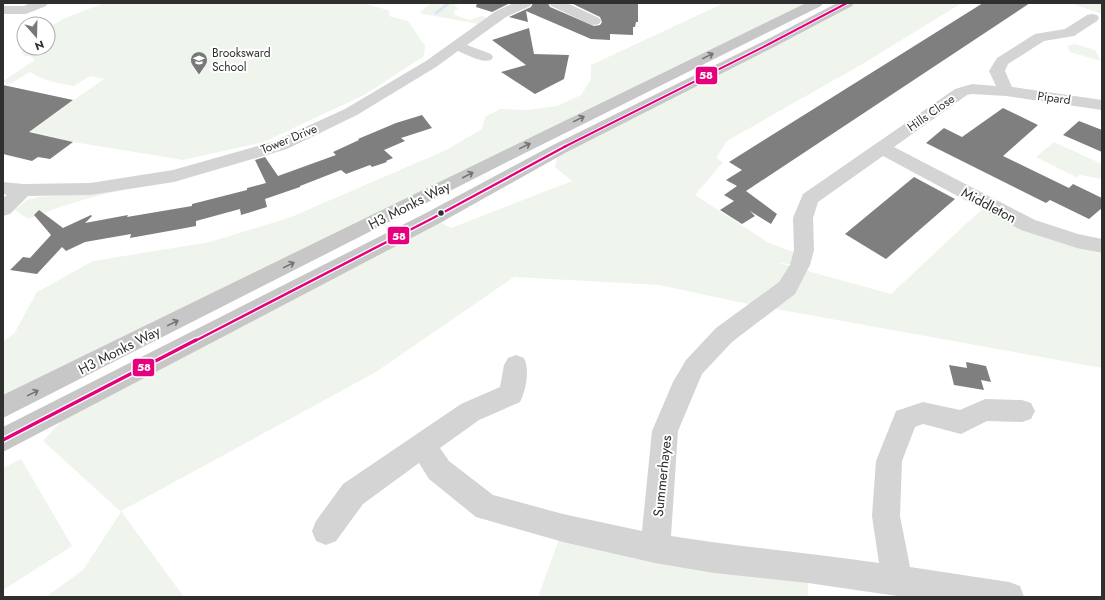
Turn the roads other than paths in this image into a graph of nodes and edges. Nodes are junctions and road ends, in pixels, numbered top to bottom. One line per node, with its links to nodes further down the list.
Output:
1 (41, 3): 6 (street)
2 (526, 3): 9 (street, Tower Drive)
3 (556, 3): 8 (street)
4 (816, 3): 20 (main road, H3 Monks Way, one-way to 4)
5 (847, 3): 22 (main road, H3 Monks Way)
6 (3, 10)
7 (1092, 18): 11 (street)
8 (594, 21)
9 (457, 46): 10 (street); 15 (street, Tower Drive)
10 (486, 57)
11 (1006, 91): 12 (street, Pipard); 13 (street, Hills Close)
12 (1102, 105)
13 (882, 148): 17 (street, Middleton); 18 (street, Hills Close)
14 (3, 188): 15 (street, Tower Drive)
15 (23, 190): 16 (street)
16 (3, 209)
17 (1102, 246)
18 (800, 265): 25 (street, Summerhayes)
19 (516, 365): 23 (street)
20 (3, 407)
21 (1022, 411): 26 (street)
22 (3, 440)
23 (422, 446): 24 (street); 25 (street)
24 (326, 531)
25 (655, 548): 26 (street)
26 (897, 581): 27 (street)
27 (1009, 597)

